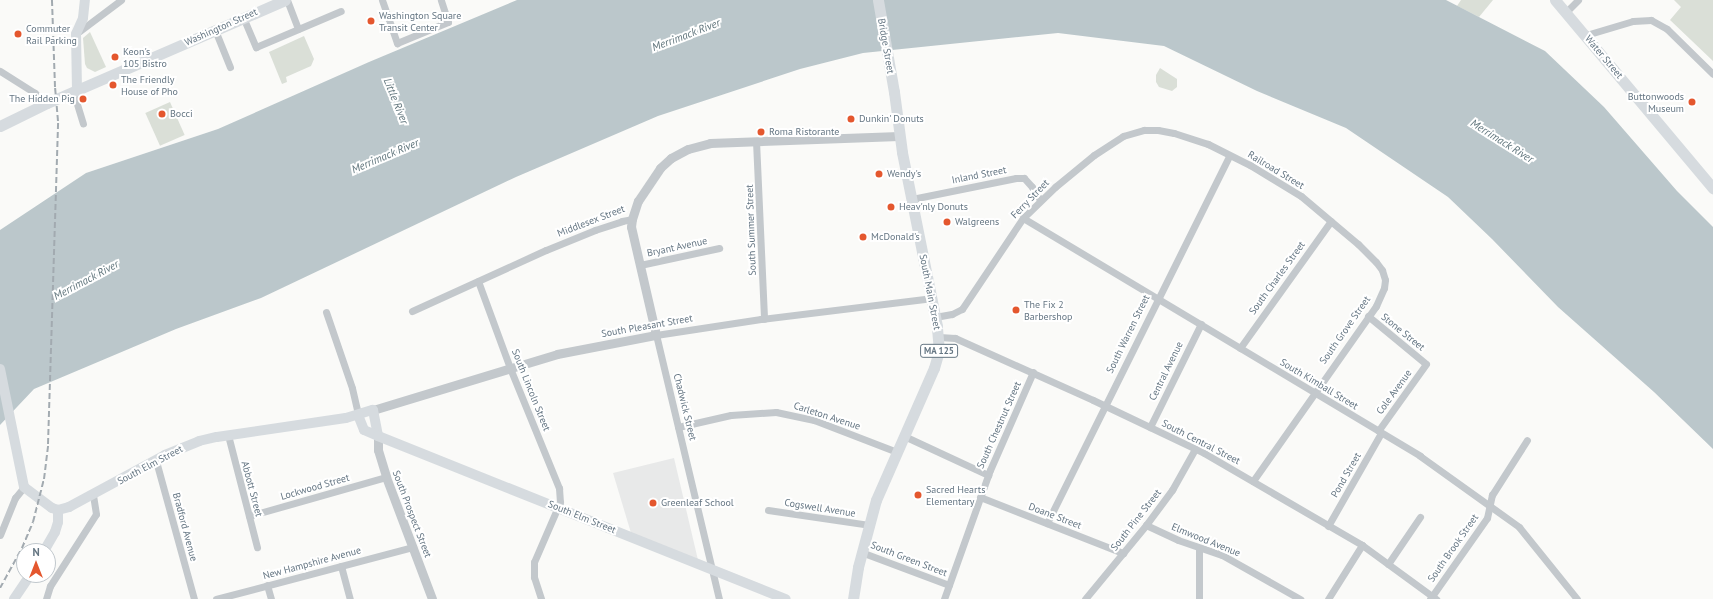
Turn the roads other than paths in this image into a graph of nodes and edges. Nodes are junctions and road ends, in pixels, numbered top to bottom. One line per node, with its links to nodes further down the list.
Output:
1 (85, 0): 14 (main road)
2 (121, 0): 14 (street)
3 (286, 0): 11 (main road, Washington Street); 12 (street)
4 (382, 0): 5 (street)
5 (441, 0)
6 (878, 0): 20 (main road, Bridge Street / MA 125)
7 (1555, 0): 10 (main road, Water Street)
8 (1578, 0): 10 (street)
9 (341, 11): 12 (street)
10 (1566, 12): 15 (main road, Water Street)
11 (244, 17): 12 (street); 13 (main road, Washington Street)
12 (298, 29)
13 (215, 30): 16 (street); 19 (main road, Washington Street)
14 (76, 34): 19 (main road)
15 (1586, 35): 18 (street); 28 (main road, Water Street)
16 (230, 67)
17 (0, 71): 21 (street)
18 (1713, 74)
19 (75, 90): 21 (main road, Washington Street); 23 (street)
20 (894, 92): 24 (main road, South Main Street / MA 125)
21 (45, 104): 22 (main road, Washington Street)
22 (1, 124)
23 (83, 124)
24 (899, 136): 26 (street, Middlesex Street); 29 (main road, South Main Street / MA 125)
25 (1120, 137): 27 (street, Railroad Street); 30 (street, Ferry Street)
26 (756, 141): 32 (street, Middlesex Street); 44 (street, South Summer Street)
27 (1229, 156): 33 (street, Railroad Street); 39 (street, South Warren Street)
28 (1713, 188)
29 (912, 199): 30 (street, Inland Street); 38 (main road, South Main Street / MA 125)
30 (1040, 200): 31 (street, Ferry Street)
31 (1023, 218): 39 (street, South Kimball Street); 43 (street, Ferry Street)
32 (632, 219): 35 (street, Chadwick Street); 36 (street, Middlesex Street)
33 (1331, 221): 37 (street, Railroad Street); 48 (street, South Charles Street)
34 (719, 248): 35 (street, Bryant Avenue)
35 (640, 265): 46 (street, Chadwick Street)
36 (478, 281): 40 (street, Middlesex Street); 50 (street, South Lincoln Street)
37 (1384, 288): 42 (street, South Grove Street)
38 (931, 298): 43 (main road, South Main Street / MA 125); 44 (street, South Pleasant Street)
39 (1157, 298): 45 (street, South Kimball Street); 54 (street, South Warren Street)
40 (412, 311)
41 (326, 312): 56 (street)
42 (1368, 316): 49 (street, Stone Street); 53 (street, South Grove Street)
43 (935, 317): 47 (main road, South Main Street / MA 125)
44 (764, 319): 46 (street, South Pleasant Street)
45 (1201, 324): 48 (street, South Kimball Street); 58 (street, Central Avenue)
46 (656, 334): 50 (street, South Pleasant Street); 57 (street, Chadwick Street)
47 (939, 337): 52 (street, South Central Street); 62 (main road, South Main Street / MA 125)
48 (1240, 348): 53 (street, South Kimball Street)
49 (1426, 364): 59 (street, Cole Avenue)
50 (510, 368): 55 (street, South Pleasant Street); 74 (street, South Lincoln Street)
51 (0, 369): 70 (main road)
52 (1033, 372): 54 (street, South Central Street); 67 (street, South Chestnut Street)
53 (1314, 393): 59 (street, South Kimball Street); 69 (street, South Grove Street)
54 (1105, 406): 58 (street, South Central Street); 79 (street, South Warren Street)
55 (373, 410): 56 (main road, South Elm Street); 61 (main road)
56 (358, 415): 60 (main road, South Elm Street); 61 (main road, South Elm Street)
57 (678, 427): 65 (street, Carleton Avenue); 93 (street, Chadwick Street)
58 (1150, 427): 64 (street, South Central Street)
59 (1379, 432): 73 (street, South Kimball Street); 82 (street, Pond Street)
60 (228, 435): 66 (main road, South Elm Street); 77 (street, Abbott Street)
61 (378, 436): 68 (street, South Prospect Street); 74 (main road, South Elm Street)
62 (904, 436): 65 (main road, South Main Street / MA 125); 67 (street)
63 (1527, 440): 73 (street, South Brook Street)
64 (1195, 449): 69 (street, South Central Street); 80 (street, South Pine Street)
65 (896, 452): 81 (main road, South Main Street / MA 125)
66 (156, 461): 71 (main road, South Elm Street); 100 (street, Bradford Avenue)
67 (988, 475): 72 (street, South Chestnut Street)
68 (386, 477): 77 (street, Lockwood Street); 87 (street, South Prospect Street)
69 (1253, 481): 82 (street, South Central Street)
70 (24, 483): 75 (main road); 83 (street)
71 (93, 495): 75 (main road, South Elm Street); 99 (street)
72 (980, 497): 79 (street, Doane Street); 96 (street, South Chestnut Street)
73 (1490, 506): 97 (street, South Brook Street); 114 (street, South Kimball Street)
74 (558, 507): 93 (main road, South Elm Street); 105 (street)
75 (58, 510): 84 (main road)
76 (768, 510): 81 (street, Cogswell Avenue)
77 (249, 516): 86 (street, Abbott Street)
78 (1420, 517): 91 (street)
79 (1047, 523): 90 (street, Doane Street)
80 (1146, 525): 88 (street, Elmwood Avenue); 90 (street, South Pine Street)
81 (869, 526): 89 (main road, South Main Street / MA 125)
82 (1328, 526): 85 (street, South Central Street)
83 (0, 536)
84 (49, 543)
85 (1362, 545): 91 (street, South Central Street); 113 (street)
86 (258, 547)
87 (413, 547): 92 (street, New Hampshire Avenue); 104 (street, South Prospect Street)
88 (1199, 548): 111 (street); 112 (street, Elmwood Avenue)
89 (861, 552): 96 (street, South Green Street); 108 (main road, South Main Street / MA 125)
90 (1123, 553): 110 (street, South Pine Street)
91 (1388, 564): 97 (street, South Central Street)
92 (341, 566): 95 (street, New Hampshire Avenue); 103 (street)
93 (713, 571): 106 (street, Chadwick Street); 107 (main road, South Elm Street)
94 (25, 583): 98 (main road)
95 (267, 585): 101 (street, New Hampshire Avenue); 102 (street)
96 (949, 585): 109 (street, South Chestnut Street)
97 (1433, 598)
98 (14, 599)
99 (46, 599)
100 (194, 599)
101 (216, 599)
102 (271, 599)
103 (350, 599)
104 (432, 599)
105 (541, 599)
106 (719, 599)
107 (786, 599)
108 (854, 599)
109 (944, 599)
110 (1085, 599)
111 (1199, 599)
112 (1300, 599)
113 (1328, 599)
114 (1577, 599)

